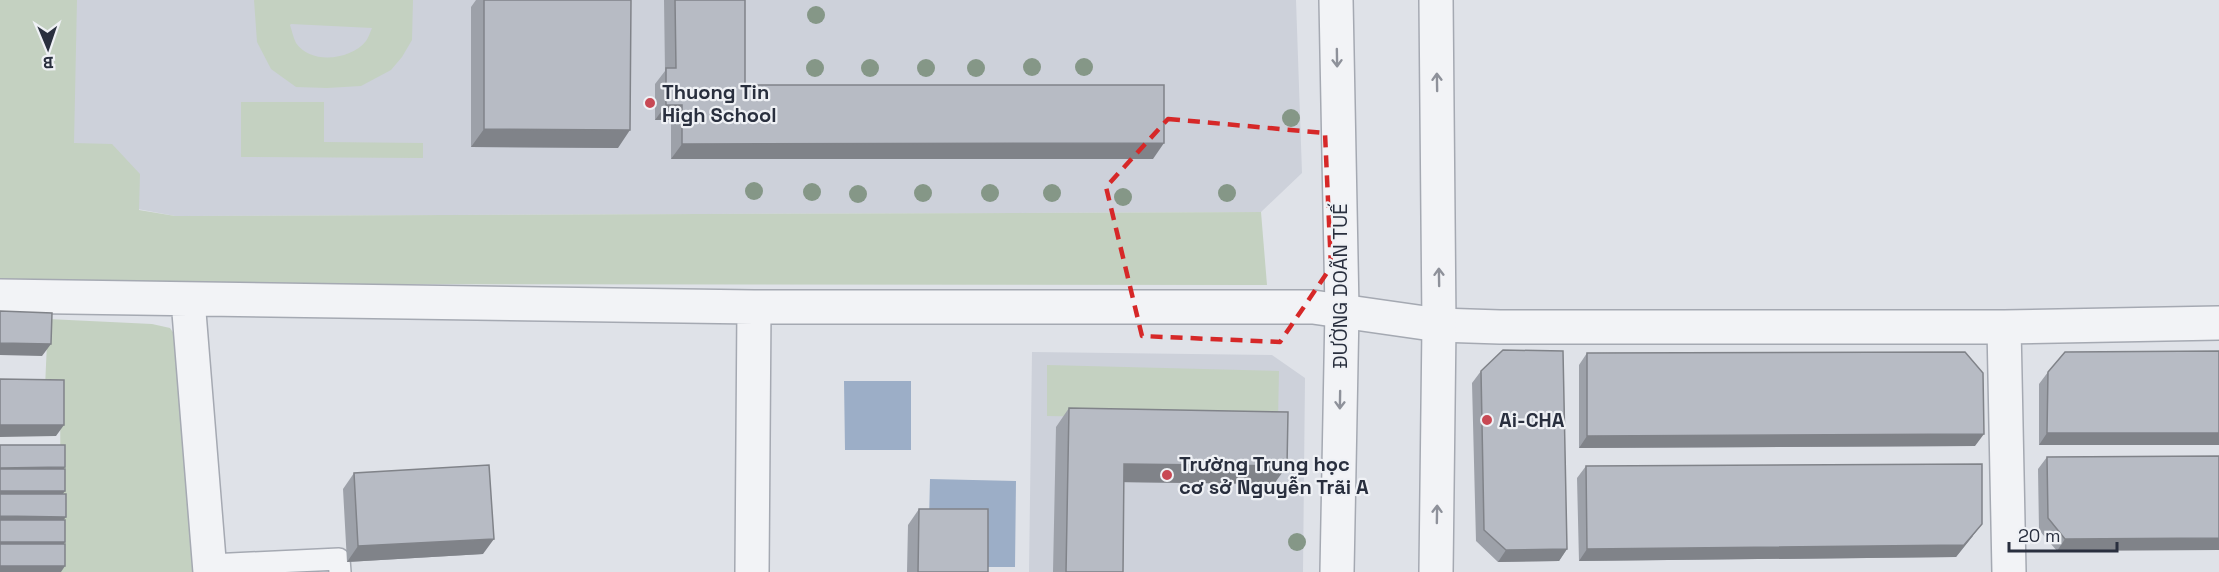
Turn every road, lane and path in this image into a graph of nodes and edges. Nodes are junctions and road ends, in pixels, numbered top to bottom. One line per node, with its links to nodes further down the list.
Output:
1 (1336, 0): 6 (street, ĐƯỜNG DOÃN TUẾ, one-way to 6)
2 (1436, 0): 8 (street, one-way to 2)
3 (0, 296): 4 (street)
4 (188, 300): 5 (street); 10 (street)
5 (754, 308): 6 (street); 12 (street)
6 (1342, 310): 8 (street); 13 (street, ĐƯỜNG DOÃN TUẾ, one-way to 13)
7 (2219, 323): 9 (street)
8 (1439, 325): 9 (street); 14 (street, one-way to 8)
9 (2004, 327): 15 (street)
10 (210, 569): 11 (lane)
11 (340, 572)
12 (752, 572)
13 (1337, 572)
14 (1436, 572)
15 (2009, 572)

